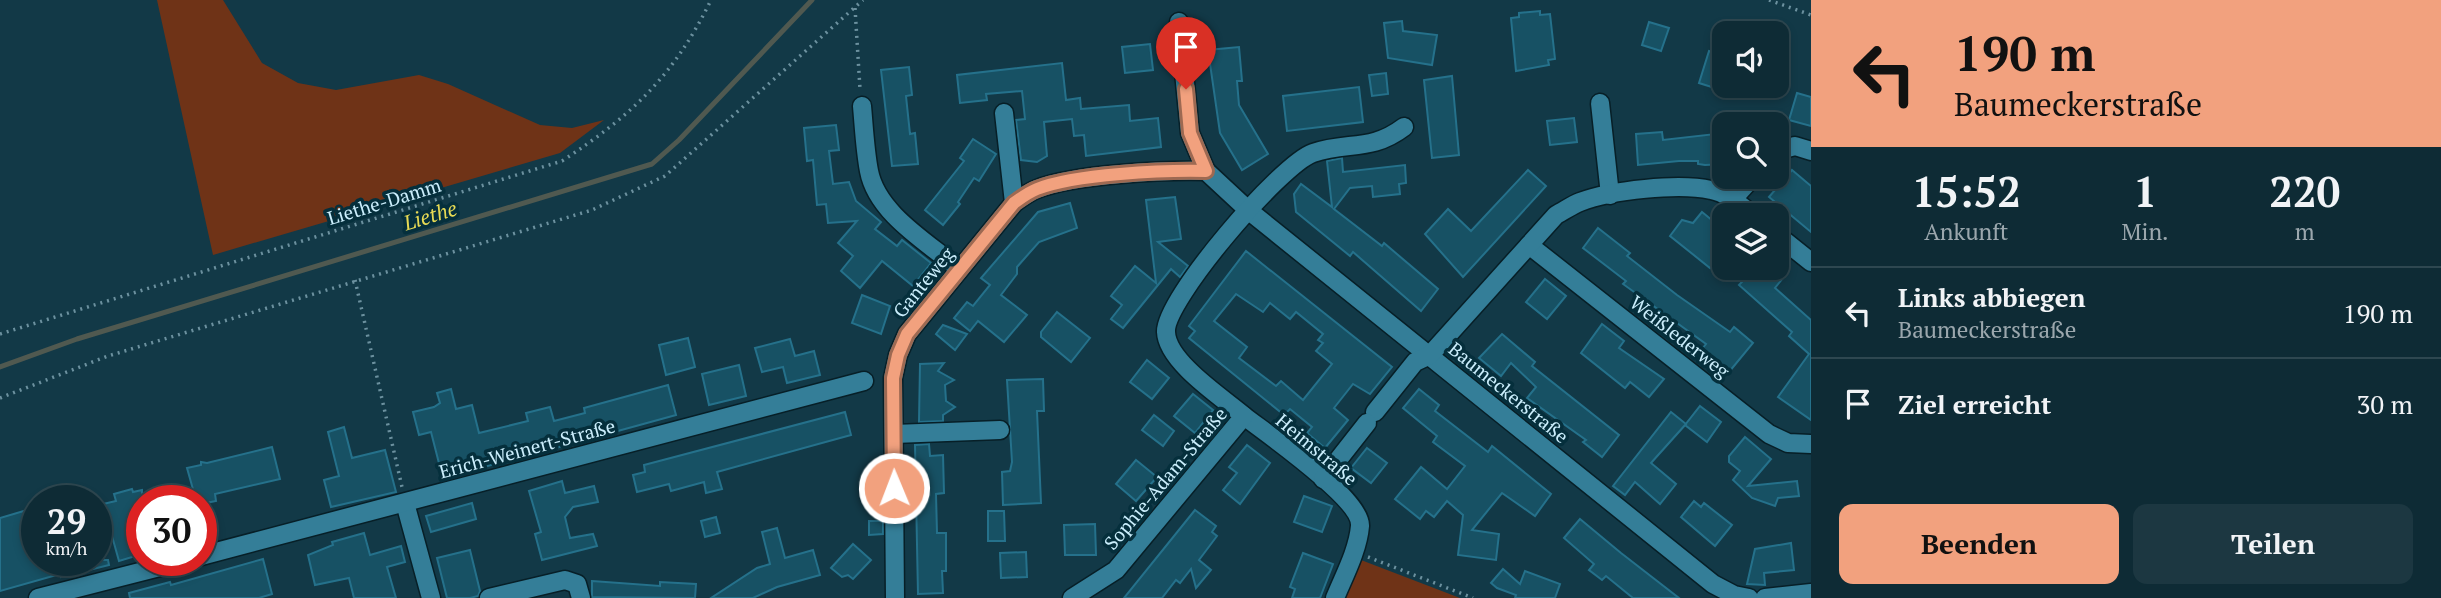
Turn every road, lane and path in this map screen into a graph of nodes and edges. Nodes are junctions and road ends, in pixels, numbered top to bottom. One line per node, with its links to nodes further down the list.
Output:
1 (711, 0): 25 (path, Liethe-Damm)
2 (863, 0): 4 (path)
3 (1769, 0): 5 (path)
4 (855, 8): 8 (path); 24 (path)
5 (1811, 15)
6 (1178, 22): 13 (street, Baumeckerstraße)
7 (1600, 103): 15 (street)
8 (862, 106): 23 (street)
9 (1004, 113): 17 (street)
10 (1404, 127): 19 (street)
11 (1789, 148): 12 (street)
12 (1811, 151)
13 (1206, 171): 17 (street, Ganteweg); 19 (street, Baumeckerstraße)
14 (1742, 189): 16 (street)
15 (1610, 194): 16 (street); 21 (street)
16 (1733, 199): 18 (street)
17 (1014, 203): 23 (street, Ganteweg)
18 (1738, 203)
19 (1248, 210): 26 (street, Baumeckerstraße); 29 (street, Sophie-Adam-Straße)
20 (1789, 244): 22 (street)
21 (1529, 245): 26 (street); 32 (street, Weißlederweg)
22 (1811, 262)
23 (960, 270): 31 (street, Ganteweg)
24 (355, 280): 28 (path); 34 (path)
25 (0, 334)
26 (1430, 355): 33 (street); 47 (street, Baumeckerstraße)
27 (864, 380): 34 (street, Erich-Weinert-Straße)
28 (0, 398)
29 (1244, 416): 33 (street, Heimstraße); 44 (street, Sophie-Adam-Straße)
30 (1000, 430): 31 (street)
31 (894, 434): 43 (street, Ganteweg)
32 (1811, 444)
33 (1323, 479): 35 (street, Heimstraße)
34 (405, 503): 36 (street, Erich-Weinert-Straße); 40 (street)
35 (1353, 551): 45 (street, Heimstraße); 46 (path)
36 (217, 552)
37 (126, 576): 39 (street)
38 (1811, 593): 48 (street)
39 (38, 598)
40 (431, 598)
41 (489, 598): 42 (street)
42 (581, 598)
43 (895, 598)
44 (1072, 598)
45 (1335, 598)
46 (1473, 598)
47 (1749, 598)
48 (1765, 598)

